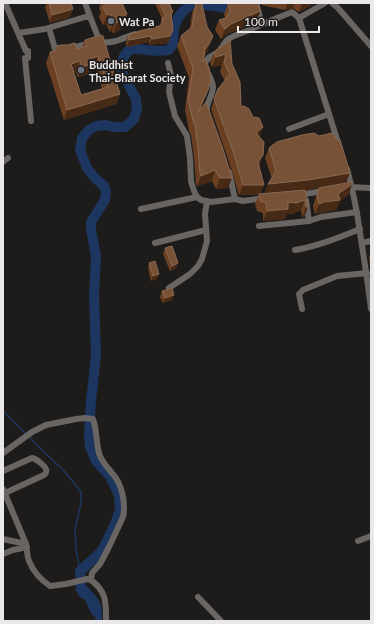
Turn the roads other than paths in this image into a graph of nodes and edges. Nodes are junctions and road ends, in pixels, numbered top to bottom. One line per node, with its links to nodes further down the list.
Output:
1 (85, 3): 7 (street)
2 (256, 3): 8 (street)
3 (325, 3): 6 (street)
4 (332, 3): 13 (street)
5 (8, 4): 11 (street)
6 (299, 18): 8 (street); 15 (street)
7 (91, 19): 9 (street); 12 (street)
8 (262, 24): 16 (street)
9 (49, 28): 11 (street); 12 (street)
10 (140, 32): 12 (street)
11 (19, 33): 17 (street)
12 (100, 40)
13 (371, 46)
14 (168, 63): 28 (street)
15 (329, 114): 18 (street); 19 (street)
16 (209, 119)
17 (31, 121)
18 (289, 129)
19 (343, 158)
20 (345, 165): 22 (street)
21 (227, 167): 30 (street)
22 (352, 187): 23 (street); 24 (street); 33 (street)
23 (344, 188)
24 (371, 188)
25 (329, 191): 26 (street)
26 (305, 195): 27 (street); 34 (street)
27 (290, 196)
28 (197, 197): 31 (street); 32 (street)
29 (274, 198): 30 (street)
30 (235, 199): 31 (street)
31 (207, 201): 37 (street)
32 (141, 209)
33 (357, 212): 34 (street); 36 (street)
34 (309, 221): 35 (street)
35 (258, 226)
36 (360, 229): 40 (street); 41 (street)
37 (206, 230): 39 (street); 43 (street)
38 (371, 241): 40 (street)
39 (155, 243)
40 (362, 243): 42 (street)
41 (295, 250)
42 (367, 274): 44 (street); 45 (street)
43 (169, 288)
44 (302, 308)
45 (371, 309)
46 (3, 453): 54 (street)
47 (3, 472): 48 (street)
48 (4, 491): 52 (street)
49 (371, 536): 51 (street)
50 (3, 539): 52 (street)
51 (358, 540)
52 (27, 546): 53 (street); 54 (street)
53 (3, 554)
54 (91, 580): 56 (street)
55 (198, 597): 57 (street)
56 (106, 621)
57 (221, 621)

